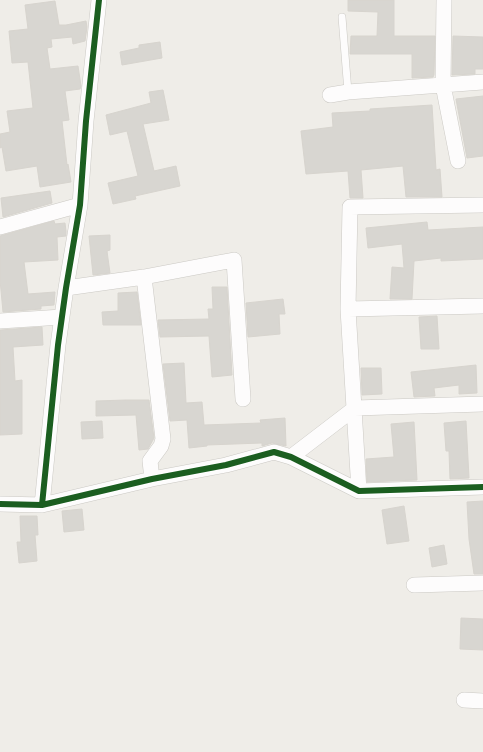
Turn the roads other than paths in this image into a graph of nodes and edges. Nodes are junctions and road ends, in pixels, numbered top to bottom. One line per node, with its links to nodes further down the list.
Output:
1 (99, 0): 10 (street)
2 (444, 0): 5 (street)
3 (342, 17): 6 (lane)
4 (483, 82): 5 (street)
5 (443, 85): 6 (street); 8 (street)
6 (348, 92): 7 (street)
7 (330, 95)
8 (458, 161)
9 (483, 204): 15 (street)
10 (80, 205): 11 (street); 13 (street)
11 (0, 227)
12 (144, 277): 13 (street); 18 (street); 22 (street)
13 (66, 288): 16 (street)
14 (483, 306): 15 (street)
15 (348, 309): 20 (street)
16 (62, 317): 17 (street); 26 (street)
17 (0, 321)
18 (243, 399)
19 (483, 404): 20 (street)
20 (355, 408): 21 (street); 24 (street)
21 (291, 457): 22 (street); 24 (street)
22 (152, 479): 26 (street)
23 (483, 487): 24 (street)
24 (359, 491)
25 (0, 504): 26 (street)
26 (42, 505)
27 (483, 583): 28 (street)
28 (414, 585)
29 (464, 700): 30 (street)
30 (483, 701)

